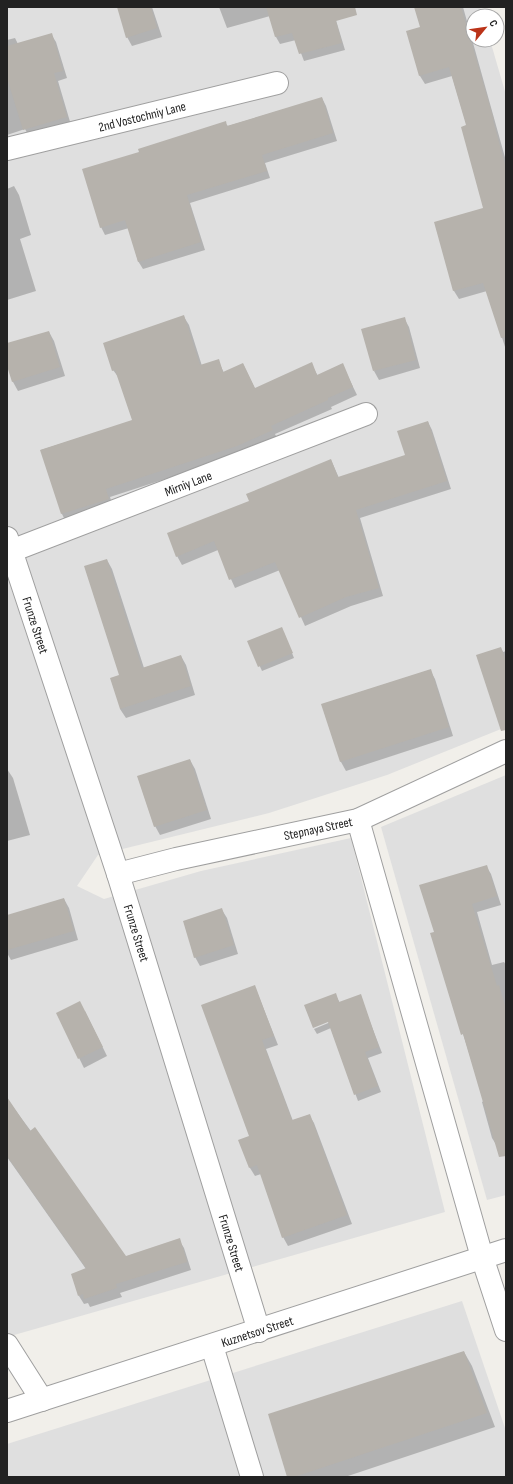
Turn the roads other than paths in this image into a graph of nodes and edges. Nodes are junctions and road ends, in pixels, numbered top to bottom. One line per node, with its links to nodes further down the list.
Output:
1 (277, 83): 2 (street, 2nd Vostochniy Lane)
2 (7, 149)
3 (366, 414): 4 (street, Mirniy Lane)
4 (9, 545): 7 (street, Frunze Street)
5 (506, 751): 6 (street, Stepnaya Street)
6 (358, 820): 7 (street, Stepnaya Street); 9 (street)
7 (118, 874): 11 (street, Frunze Street)
8 (506, 1250): 9 (street, Kuznetsov Street)
9 (482, 1257): 10 (street); 11 (street, Kuznetsov Street)
10 (506, 1330)
11 (259, 1331): 13 (street, Kuznetsov Street)
12 (7, 1345): 14 (street)
13 (212, 1346): 14 (street, Kuznetsov Street); 16 (street)
14 (42, 1400): 15 (street, Kuznetsov Street)
15 (7, 1411)
16 (252, 1477)

